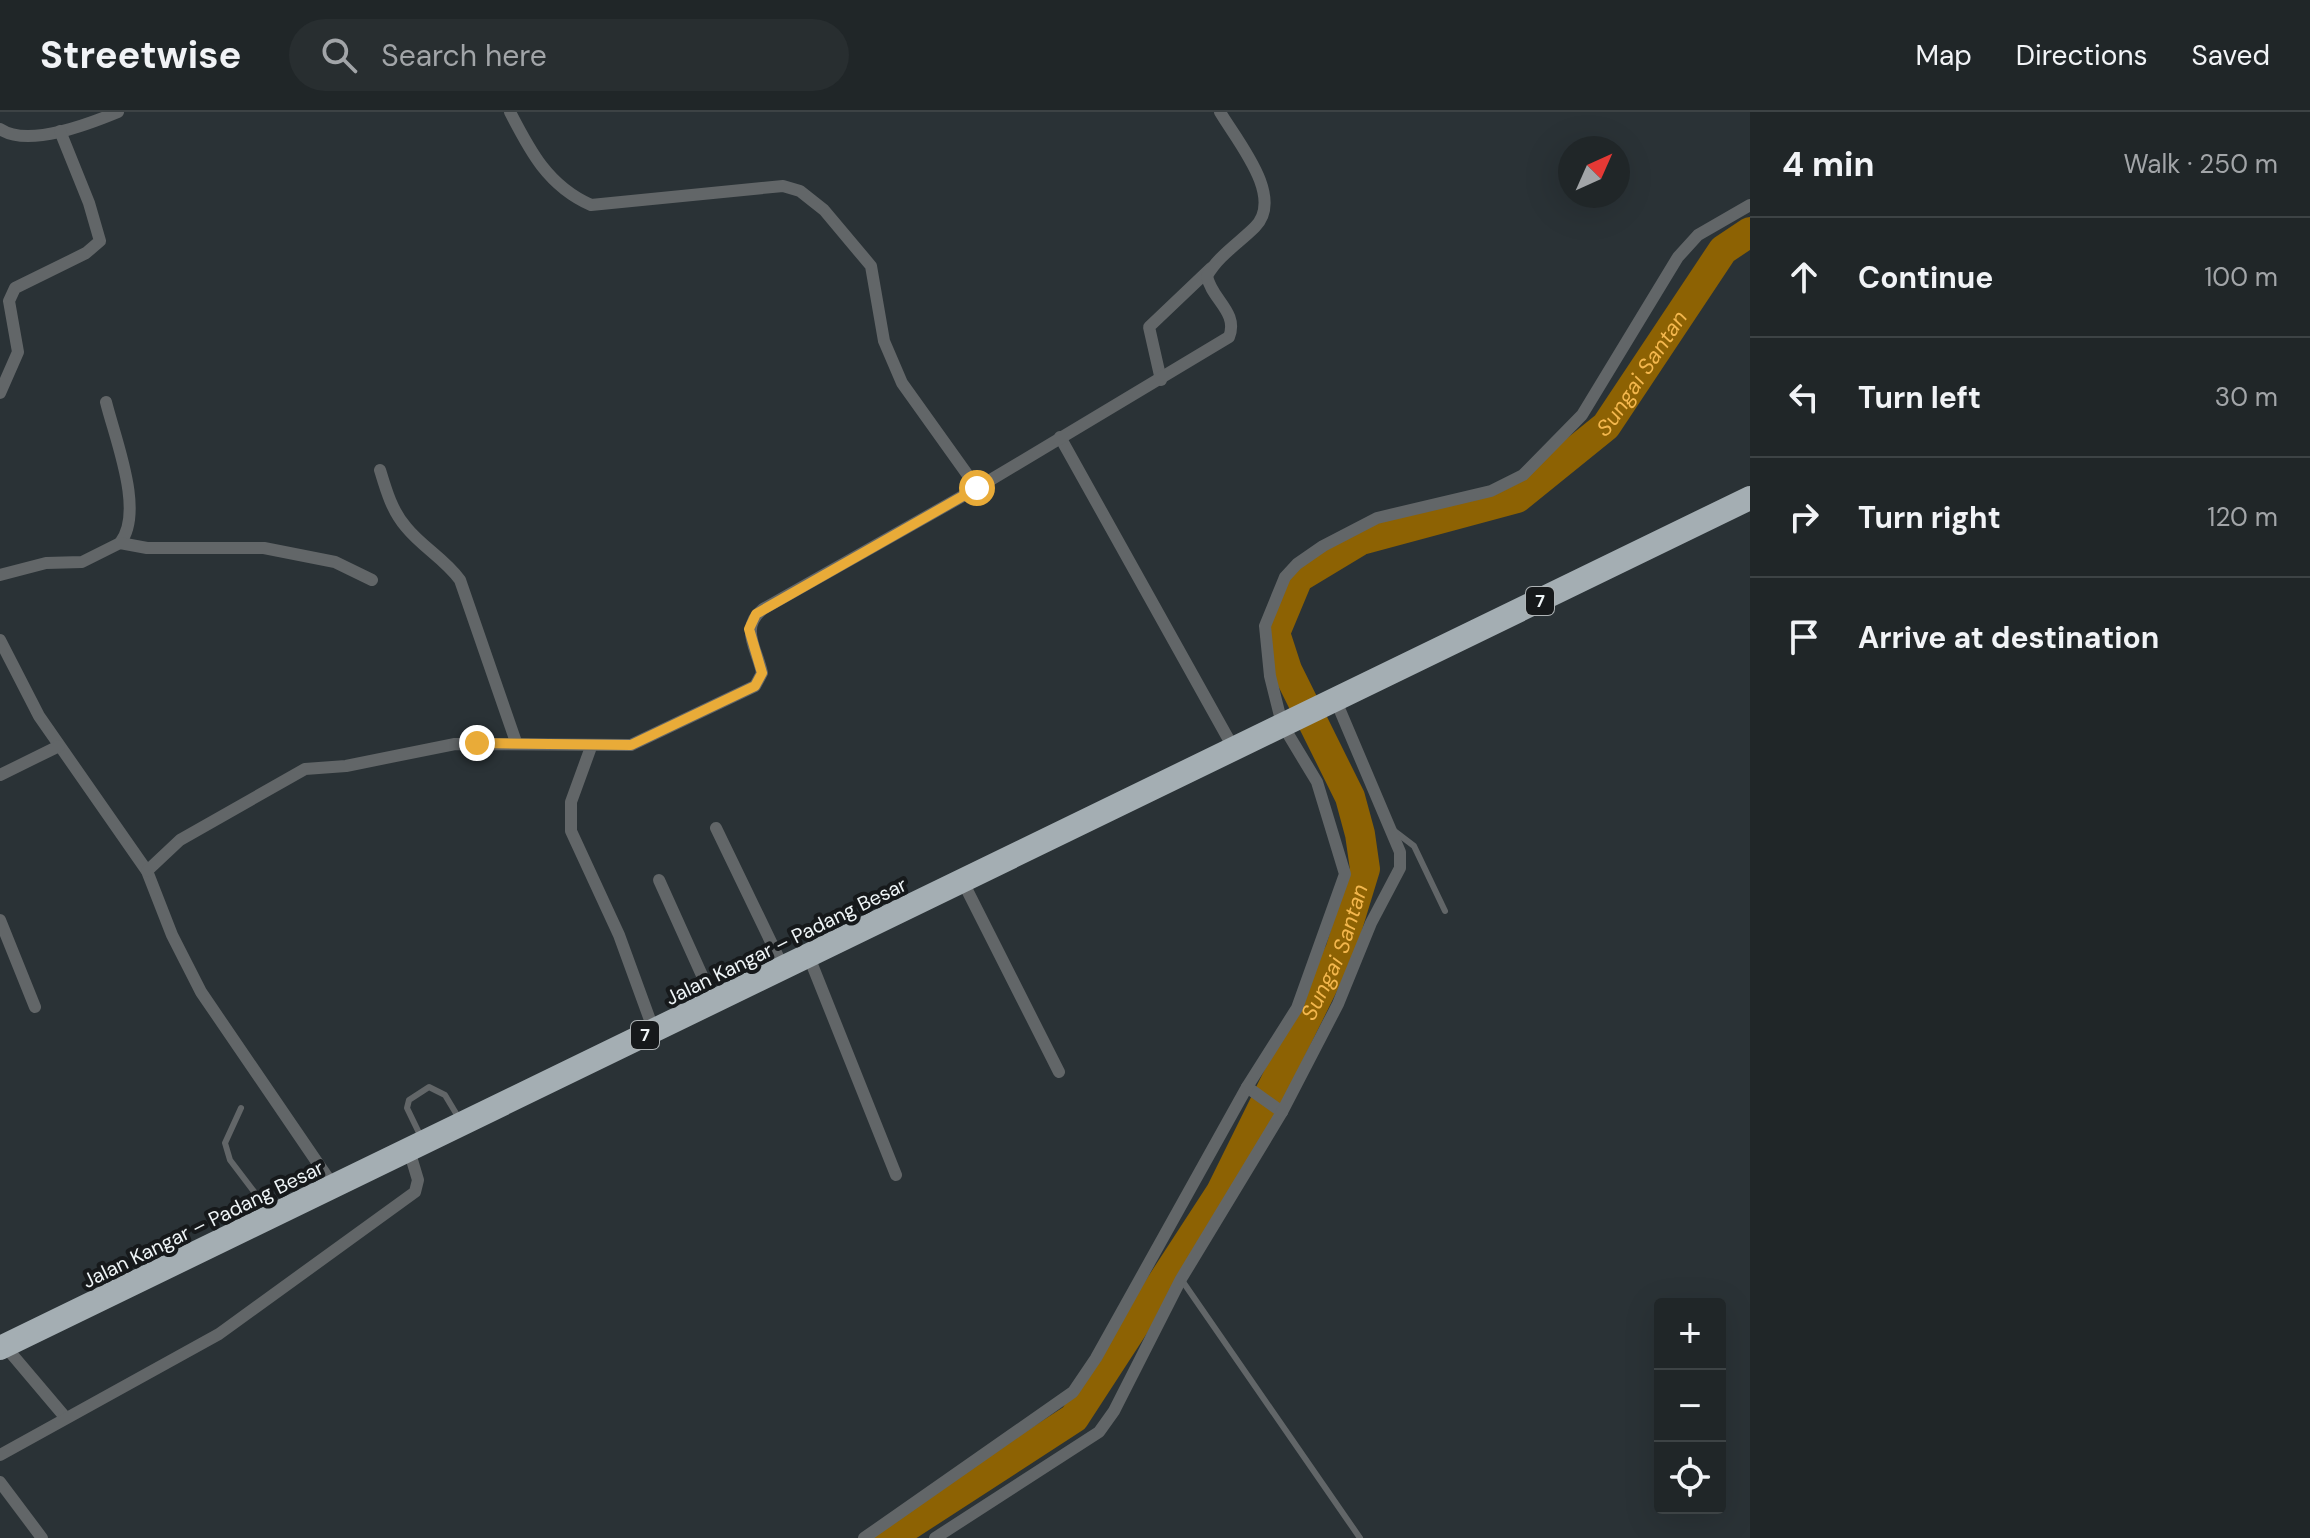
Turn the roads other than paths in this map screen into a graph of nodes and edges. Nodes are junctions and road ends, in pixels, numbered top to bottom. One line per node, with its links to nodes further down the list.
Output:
1 (118, 112): 5 (street)
2 (510, 112): 13 (street)
3 (1220, 112): 7 (street)
4 (0, 129): 5 (street)
5 (60, 131): 9 (street)
6 (1750, 205): 20 (street)
7 (1212, 267): 8 (street); 8 (street)
8 (1161, 380): 11 (street)
9 (0, 393)
10 (106, 402): 15 (street)
11 (1060, 437): 13 (street); 24 (street)
12 (380, 470): 21 (street)
13 (977, 488): 23 (street)
14 (1750, 498): 19 (highway, 7)
15 (120, 543): 16 (street); 17 (street)
16 (0, 575)
17 (372, 580)
18 (0, 640): 22 (street)
19 (1333, 702): 20 (highway, 7); 27 (street)
20 (1286, 723): 24 (highway, Jalan Kangar – Padang Besar / 7); 39 (street)
21 (516, 742): 23 (street); 28 (street)
22 (59, 746): 25 (street); 28 (street)
23 (591, 747): 37 (street)
24 (1234, 749): 30 (highway, Jalan Kangar – Padang Besar / 7)
25 (0, 775)
26 (716, 828): 34 (street)
27 (1393, 830): 31 (lane); 41 (street)
28 (147, 871): 45 (street)
29 (659, 880): 35 (street)
30 (963, 882): 33 (highway, Jalan Kangar – Padang Besar / 7); 38 (street)
31 (1445, 911)
32 (0, 920): 36 (street)
33 (809, 957): 34 (highway, Jalan Kangar – Padang Besar / 7); 44 (street)
34 (784, 969): 35 (highway, Jalan Kangar – Padang Besar / 7)
35 (714, 1002): 37 (highway, Jalan Kangar – Padang Besar / 7)
36 (35, 1007)
37 (654, 1031): 42 (highway, Jalan Kangar – Padang Besar / 7)
38 (1059, 1072)
39 (1252, 1090): 41 (street); 53 (street)
40 (241, 1108): 46 (lane)
41 (1279, 1109): 47 (street)
42 (463, 1124): 43 (highway, Jalan Kangar – Padang Besar / 7); 43 (lane)
43 (417, 1146): 45 (highway, Jalan Kangar – Padang Besar / 7); 49 (street)
44 (896, 1175)
45 (334, 1187): 46 (highway, Jalan Kangar – Padang Besar / 7)
46 (273, 1216): 48 (highway, Jalan Kangar – Padang Besar / 7)
47 (1181, 1279): 54 (street); 55 (lane)
48 (1, 1345): 49 (street)
49 (65, 1417): 50 (street)
50 (0, 1455)
51 (0, 1482): 52 (street)
52 (42, 1538)
53 (864, 1538)
54 (935, 1538)
55 (1360, 1538)

